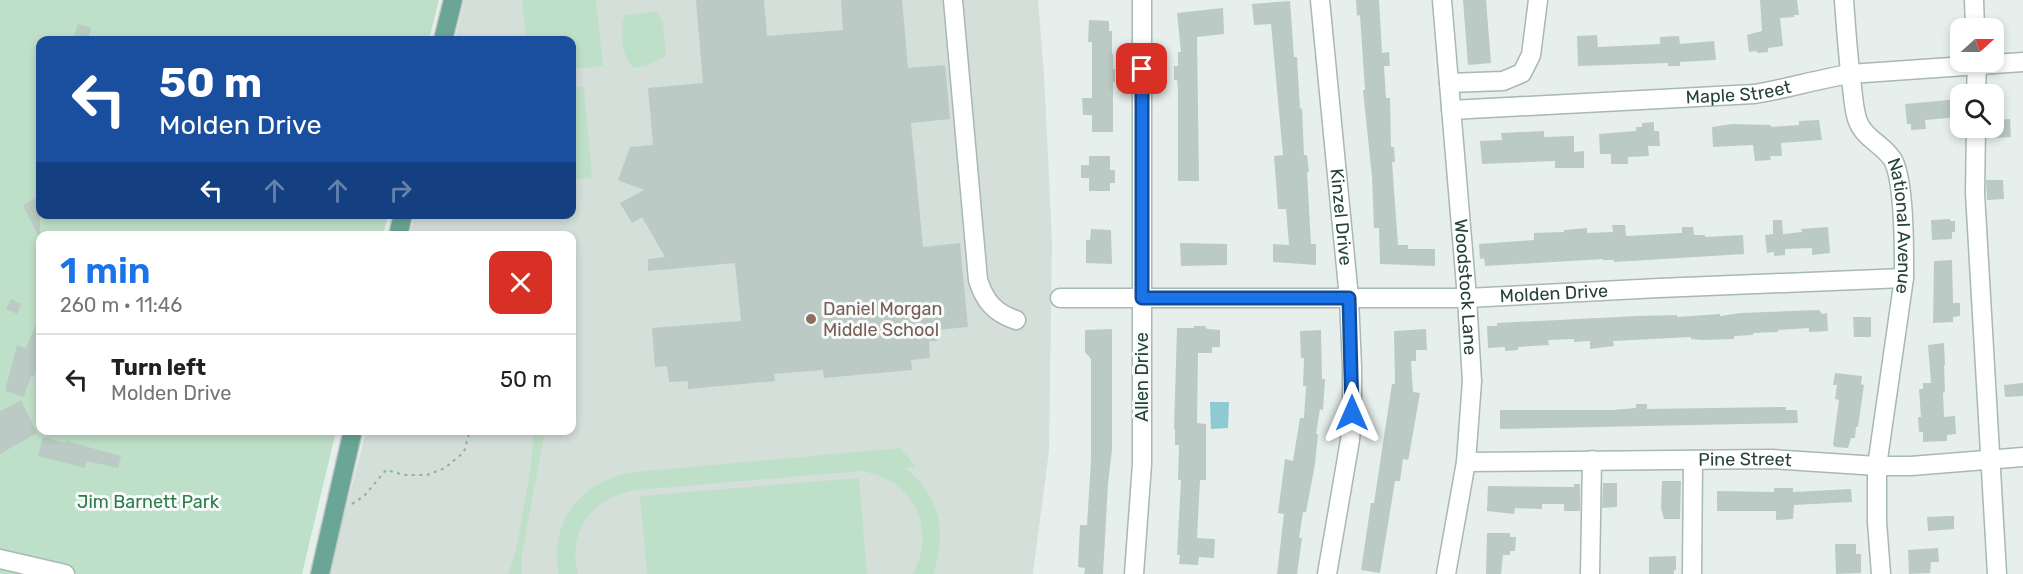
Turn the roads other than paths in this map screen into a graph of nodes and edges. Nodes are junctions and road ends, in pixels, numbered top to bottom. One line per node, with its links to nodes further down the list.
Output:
1 (453, 0): 10 (main road)
2 (953, 0): 23 (street)
3 (1142, 0): 20 (street, Allen Drive)
4 (1320, 0): 21 (street, Kinzel Drive)
5 (1442, 0): 15 (street, Woodstock Lane)
6 (1538, 0): 15 (street)
7 (1844, 0): 14 (street, National Avenue)
8 (1974, 0): 9 (street)
9 (1975, 18)
10 (444, 36)
11 (2004, 62): 12 (street, Maple Street)
12 (2023, 62)
13 (1950, 65): 14 (street, Maple Street)
14 (1850, 74): 16 (street, Maple Street); 18 (street, National Avenue)
15 (1449, 83): 16 (street, Woodstock Lane)
16 (1451, 110): 22 (street, Woodstock Lane)
17 (1976, 138): 26 (street)
18 (1904, 278): 22 (street, Molden Drive); 30 (street, National Avenue)
19 (1060, 298): 20 (street, Molden Drive)
20 (1142, 298): 21 (street, Molden Drive); 34 (street, Allen Drive)
21 (1349, 298): 22 (street, Molden Drive); 35 (street, Kinzel Drive)
22 (1467, 298): 29 (street, Woodstock Lane)
23 (1016, 320)
24 (352, 435): 33 (main road)
25 (2023, 457): 26 (street, Pine Street)
26 (1991, 459): 30 (street, Pine Street); 40 (street)
27 (1592, 460): 28 (street, Pine Street); 29 (street, Pine Street); 37 (street)
28 (1693, 460): 30 (street, Pine Street); 38 (street)
29 (1467, 462): 36 (street, Woodstock Lane)
30 (1877, 466): 39 (street, National Avenue)
31 (0, 559): 32 (street)
32 (65, 574)
33 (320, 574)
34 (1134, 574)
35 (1327, 574)
36 (1446, 574)
37 (1590, 574)
38 (1692, 574)
39 (1881, 574)
40 (1997, 574)

